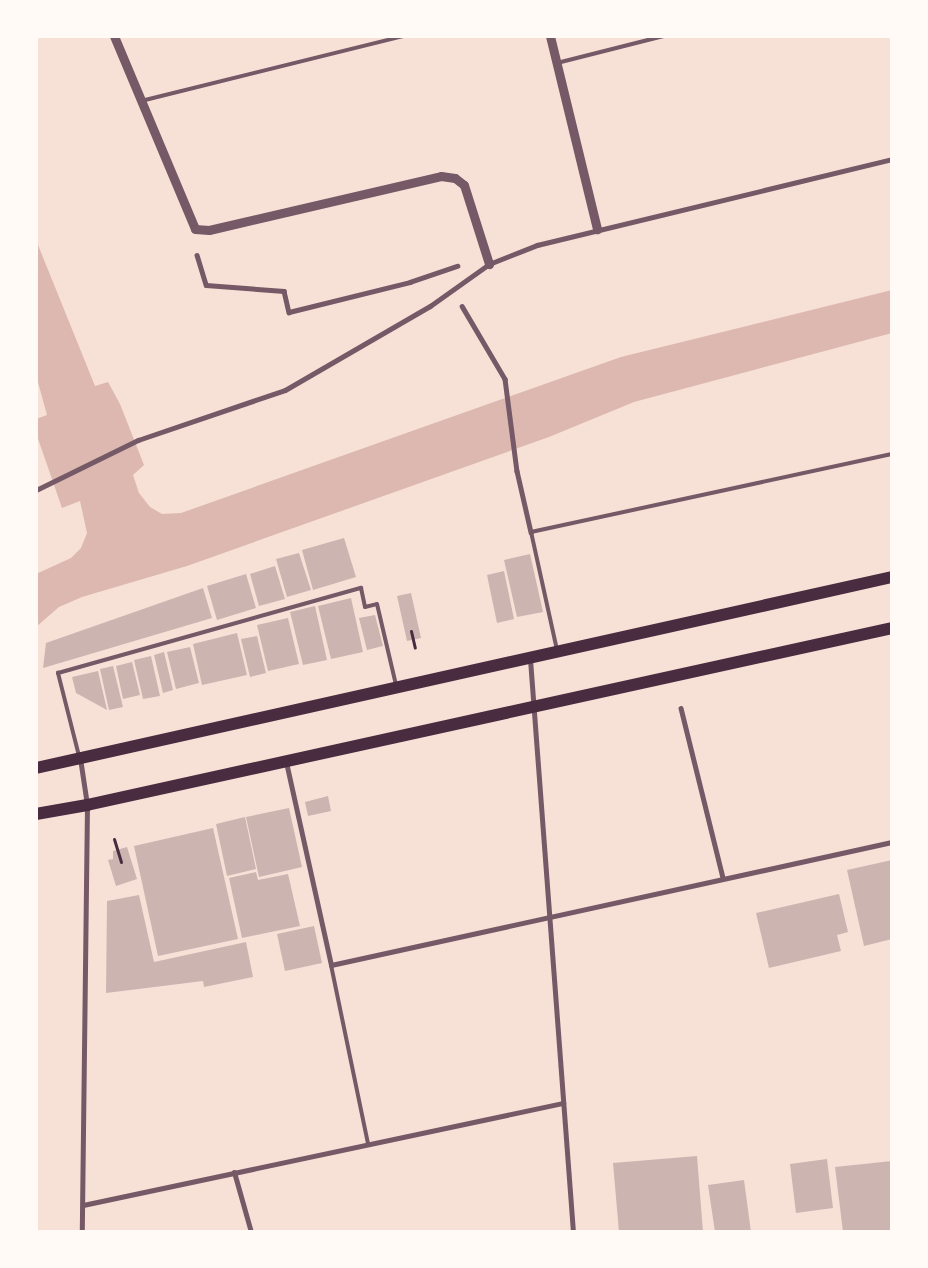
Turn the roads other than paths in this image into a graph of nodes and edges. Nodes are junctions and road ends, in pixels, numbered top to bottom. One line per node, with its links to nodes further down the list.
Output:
1 (114, 36): 6 (street)
2 (404, 36): 6 (lane)
3 (550, 36): 5 (street)
4 (664, 36): 5 (lane)
5 (557, 63): 8 (street)
6 (141, 101): 10 (street)
7 (892, 159): 8 (street)
8 (597, 229): 10 (street)
9 (197, 255): 11 (street)
10 (489, 264): 14 (street)
11 (457, 266)
12 (462, 306): 15 (street)
13 (892, 454): 15 (lane)
14 (36, 490)
15 (531, 532): 18 (lane)
16 (892, 577): 18 (main road)
17 (892, 628): 21 (main road)
18 (557, 652): 19 (main road)
19 (530, 658): 20 (main road); 21 (street)
20 (396, 687): 23 (main road); 23 (lane)
21 (534, 705): 24 (main road); 30 (street)
22 (681, 708): 29 (street)
23 (79, 757): 25 (main road); 26 (street)
24 (286, 759): 26 (main road); 31 (street)
25 (38, 767)
26 (87, 805): 27 (main road); 35 (street)
27 (36, 814)
28 (892, 842): 29 (street)
29 (723, 878): 30 (street)
30 (549, 914): 31 (street); 32 (street)
31 (331, 965): 33 (lane)
32 (563, 1103): 33 (street); 38 (street)
33 (368, 1143): 34 (street)
34 (234, 1172): 35 (street); 37 (street)
35 (82, 1205): 36 (street)
36 (82, 1232)
37 (251, 1232)
38 (573, 1232)

